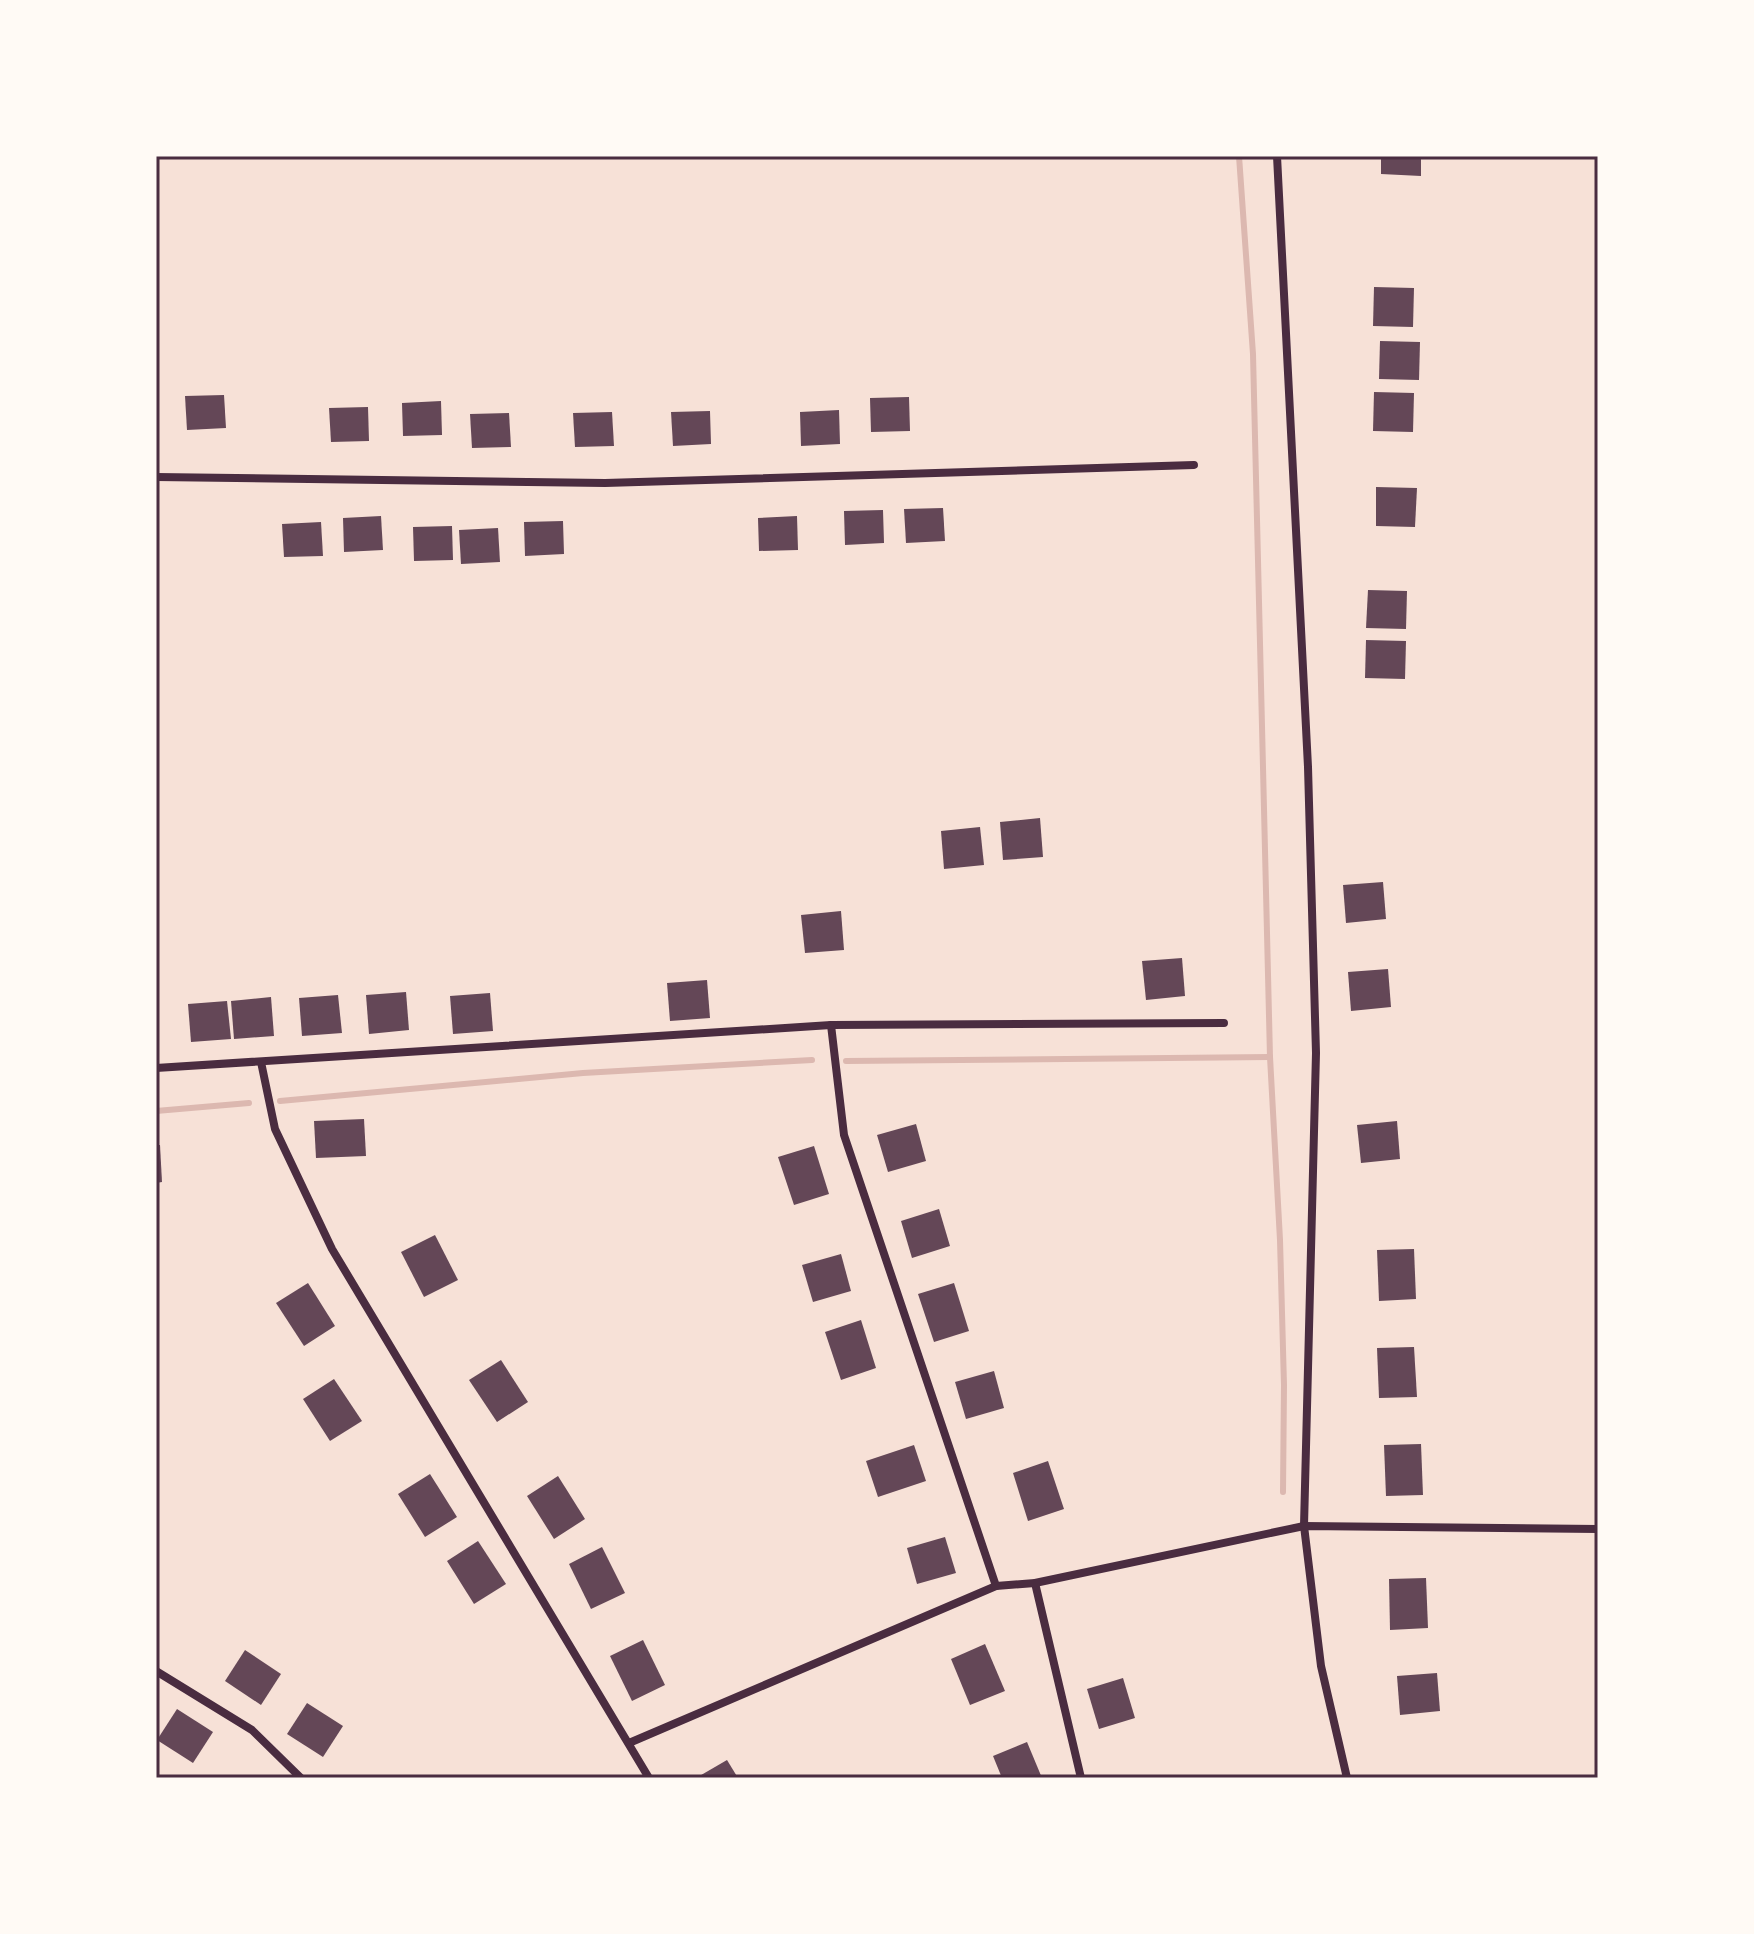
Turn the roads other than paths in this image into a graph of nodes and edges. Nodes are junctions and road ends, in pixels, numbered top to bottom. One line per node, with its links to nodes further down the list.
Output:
1 (1277, 156): 8 (street)
2 (1194, 465): 3 (street)
3 (156, 477)
4 (1224, 1023): 5 (street)
5 (831, 1025): 6 (street); 11 (street)
6 (261, 1062): 7 (street); 13 (street)
7 (156, 1068)
8 (1304, 1526): 9 (street); 10 (street); 17 (street)
9 (1598, 1529)
10 (1035, 1583): 11 (street); 16 (street)
11 (996, 1586): 13 (street)
12 (156, 1671): 14 (street)
13 (629, 1743): 15 (street)
14 (301, 1778)
15 (649, 1778)
16 (1081, 1778)
17 (1347, 1778)

